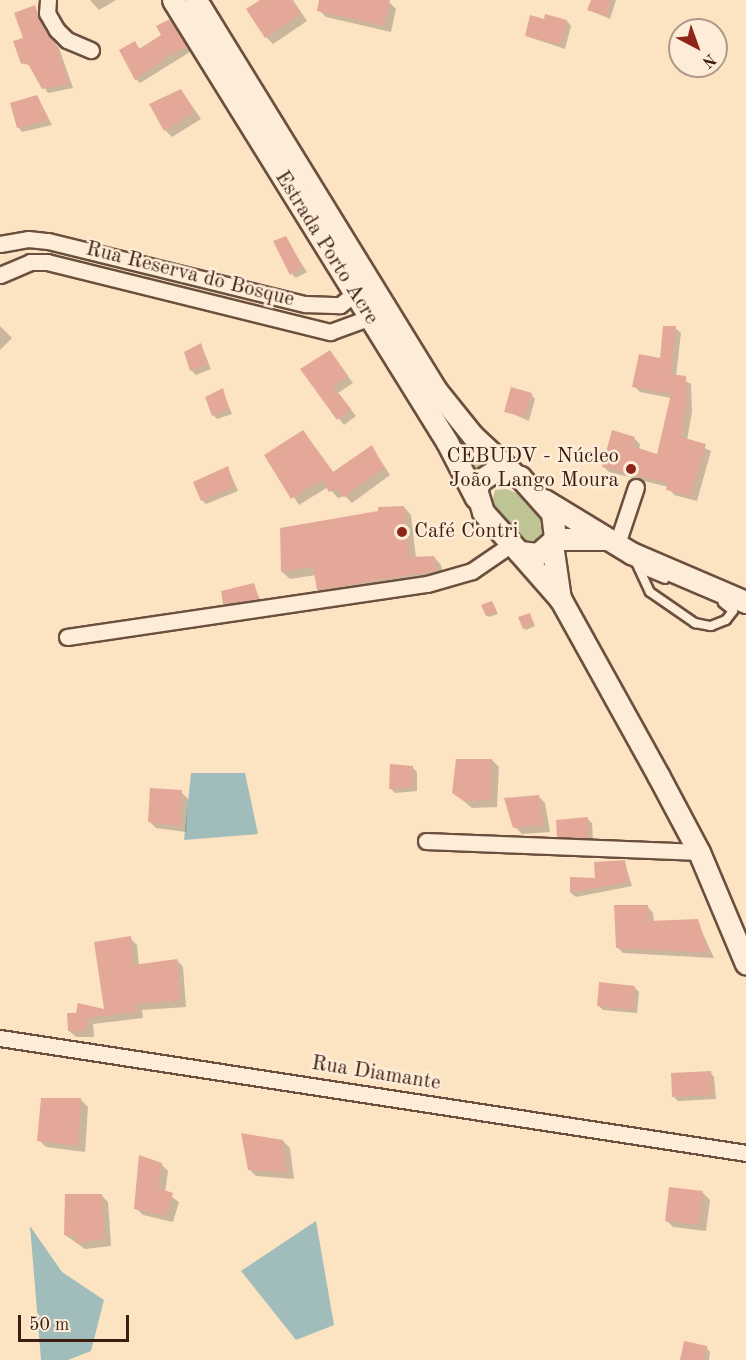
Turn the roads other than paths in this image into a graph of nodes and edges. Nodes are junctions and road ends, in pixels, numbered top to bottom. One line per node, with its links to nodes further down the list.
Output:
1 (48, 0): 4 (street)
2 (173, 0): 7 (main road, Estrada Porto Acre)
3 (198, 1): 9 (main road, Estrada Porto Acre)
4 (91, 50)
5 (0, 244): 7 (street, Rua Reserva do Bosque)
6 (2, 268): 8 (street, Rua Reserva do Bosque)
7 (354, 294): 8 (main road, Estrada Porto Acre)
8 (369, 318): 11 (main road, Estrada Porto Acre)
9 (513, 473): 11 (main road); 12 (main road, Estrada Porto Acre)
10 (636, 488): 15 (street)
11 (476, 498): 14 (main road, Estrada Porto Acre)
12 (544, 499): 13 (main road); 15 (main road, Estrada Porto Acre)
13 (553, 542): 14 (main road); 15 (main road); 16 (main road)
14 (515, 548): 16 (main road, Estrada Porto Acre); 18 (street)
15 (622, 551): 15 (lane); 17 (main road)
16 (561, 600): 20 (main road)
17 (746, 602)
18 (67, 637)
19 (426, 841): 20 (street)
20 (699, 852): 21 (main road)
21 (746, 964)
22 (0, 1038): 23 (street, Rua Diamante)
23 (746, 1153)

